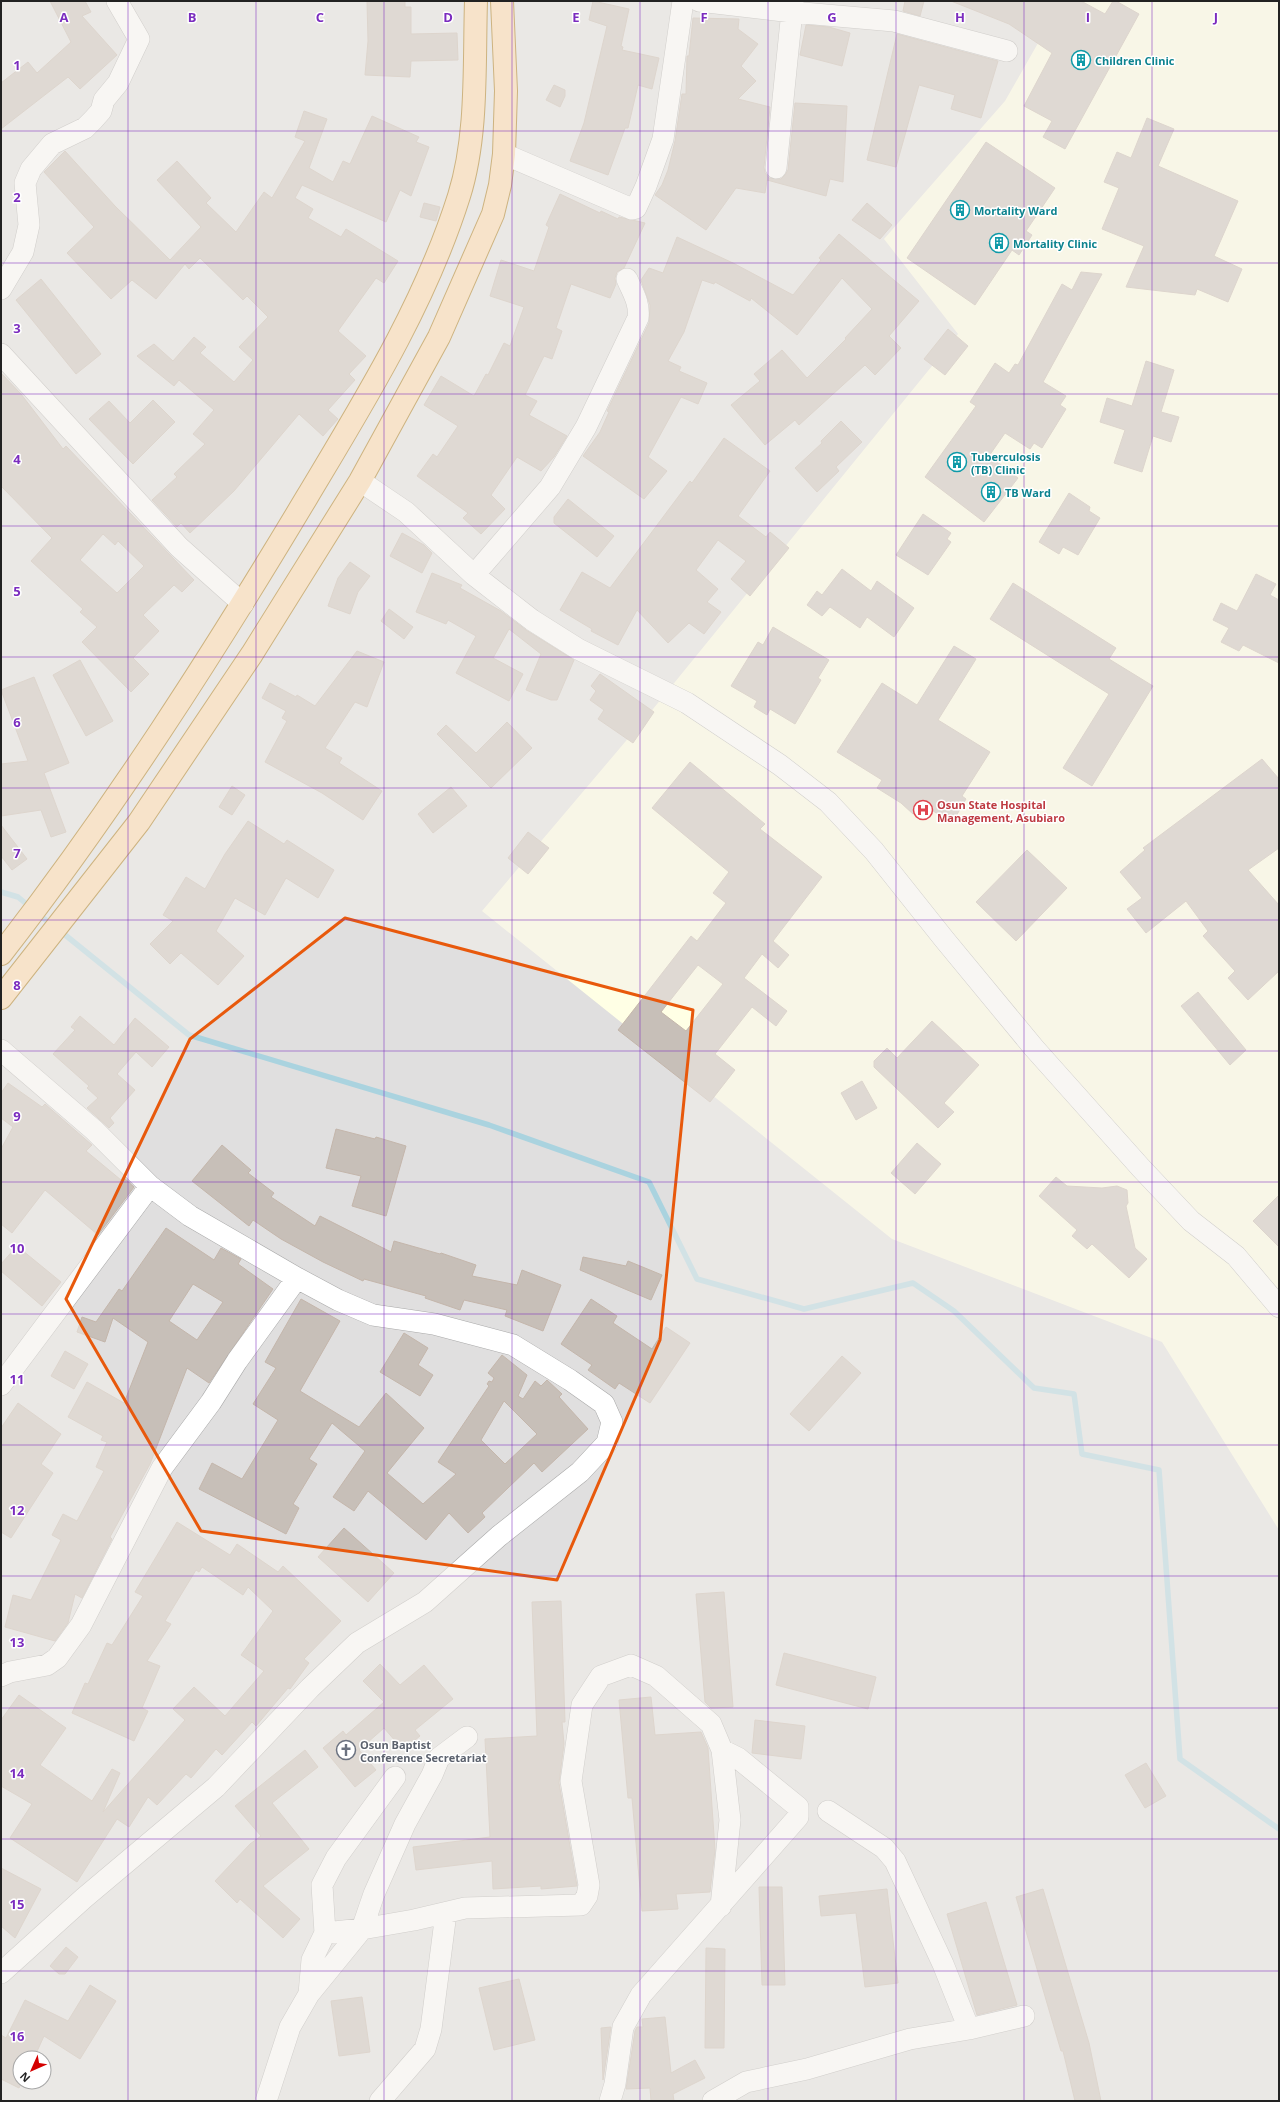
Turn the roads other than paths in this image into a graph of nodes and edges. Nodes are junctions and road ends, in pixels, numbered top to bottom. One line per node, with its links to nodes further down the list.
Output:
1 (116, 1): 11 (street)
2 (476, 1): 15 (main road)
3 (502, 1): 8 (main road)
4 (683, 1): 8 (street)
5 (699, 1): 6 (street)
6 (792, 6): 7 (street); 9 (street)
7 (1007, 51)
8 (504, 154): 13 (main road)
9 (776, 168)
10 (627, 279): 14 (street)
11 (1, 289)
12 (1, 354): 15 (street)
13 (360, 481): 14 (street); 17 (main road)
14 (474, 575): 21 (street)
15 (243, 604): 16 (main road)
16 (1, 954)
17 (1, 998)
18 (1, 1050): 19 (street)
19 (150, 1186): 20 (street); 22 (street)
20 (297, 1278): 23 (street); 32 (street)
21 (1279, 1307)
22 (1, 1384)
23 (1, 1676)
24 (467, 1737): 30 (street)
25 (722, 1750): 28 (street); 28 (street); 29 (street)
26 (394, 1777): 31 (street)
27 (828, 1811): 35 (street)
28 (721, 1906): 38 (street)
29 (446, 1912): 30 (street); 37 (street)
30 (362, 1929): 31 (street); 33 (street)
31 (325, 1933): 33 (street)
32 (1, 1973)
33 (309, 1994): 36 (street)
34 (1024, 2016): 35 (street)
35 (969, 2029): 39 (street)
36 (266, 2101)
37 (380, 2101)
38 (610, 2101)
39 (713, 2101)

